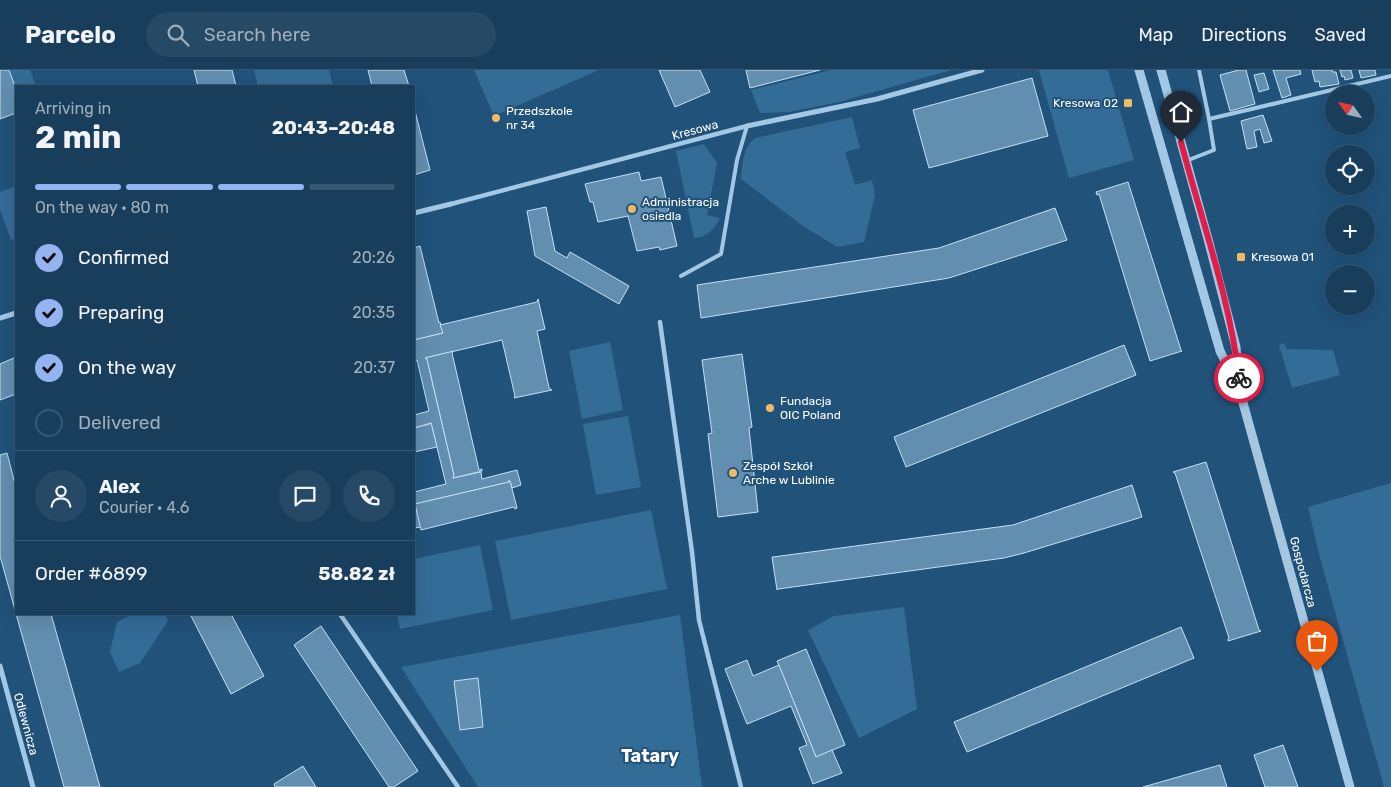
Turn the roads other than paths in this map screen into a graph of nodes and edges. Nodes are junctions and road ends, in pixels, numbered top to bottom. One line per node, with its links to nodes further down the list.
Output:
1 (982, 70): 7 (street, Kresowa)
2 (1139, 70): 15 (street, Gospodarcza)
3 (1161, 70): 8 (street, Gospodarcza)
4 (1199, 70): 6 (lane)
5 (1391, 76): 6 (lane)
6 (1209, 119): 8 (lane)
7 (747, 126): 9 (street, Kresowa); 11 (lane)
8 (1186, 160): 15 (street, Gospodarcza)
9 (451, 204): 10 (street, Kresowa)
10 (415, 213)
11 (681, 276)
12 (15, 313): 13 (street)
13 (0, 318)
14 (660, 322): 20 (street)
15 (1240, 392): 21 (street, Gospodarcza)
16 (341, 615): 19 (street)
17 (0, 666): 18 (street, Odlewnicza)
18 (33, 787)
19 (458, 787)
20 (741, 787)
21 (1350, 787)

